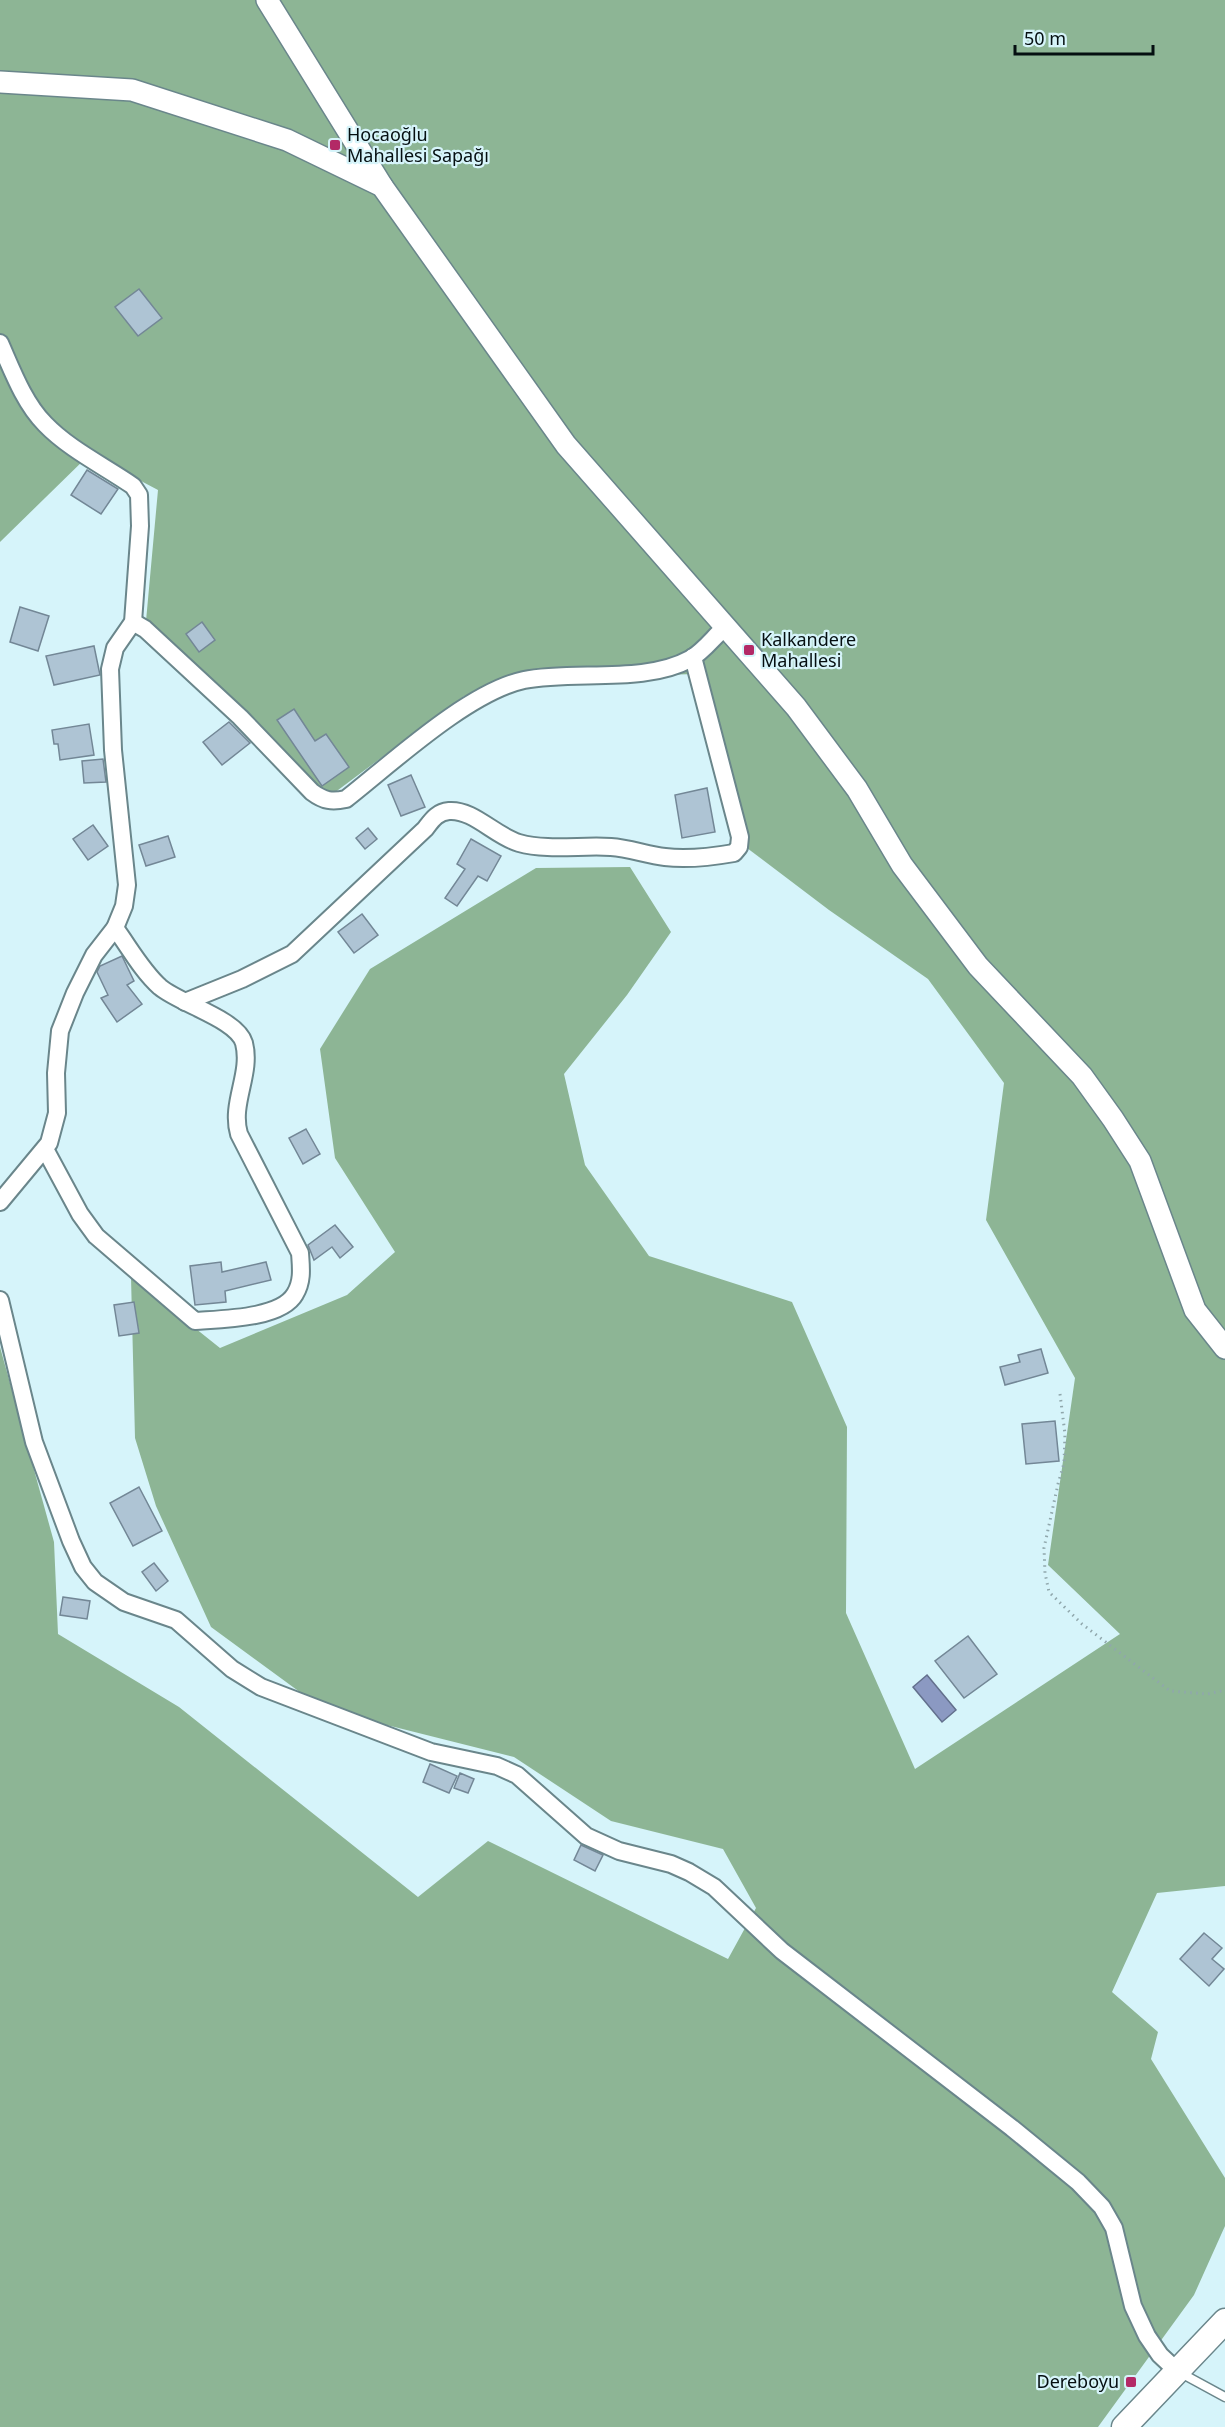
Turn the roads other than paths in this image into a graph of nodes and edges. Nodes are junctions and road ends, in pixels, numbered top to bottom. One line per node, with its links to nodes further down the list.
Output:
1 (267, 0): 3 (street)
2 (0, 82): 3 (street)
3 (382, 186): 6 (street)
4 (0, 343): 5 (street)
5 (133, 622): 7 (street); 8 (street)
6 (724, 628): 7 (street); 13 (street)
7 (693, 657): 9 (street)
8 (115, 928): 9 (street); 10 (street)
9 (184, 1002): 10 (street)
10 (45, 1149): 11 (street)
11 (0, 1202)
12 (0, 1300): 15 (street)
13 (1225, 1348)
14 (1225, 2321): 15 (main road)
15 (1176, 2370): 16 (lane); 17 (main road)
16 (1225, 2397)
17 (1124, 2427)

